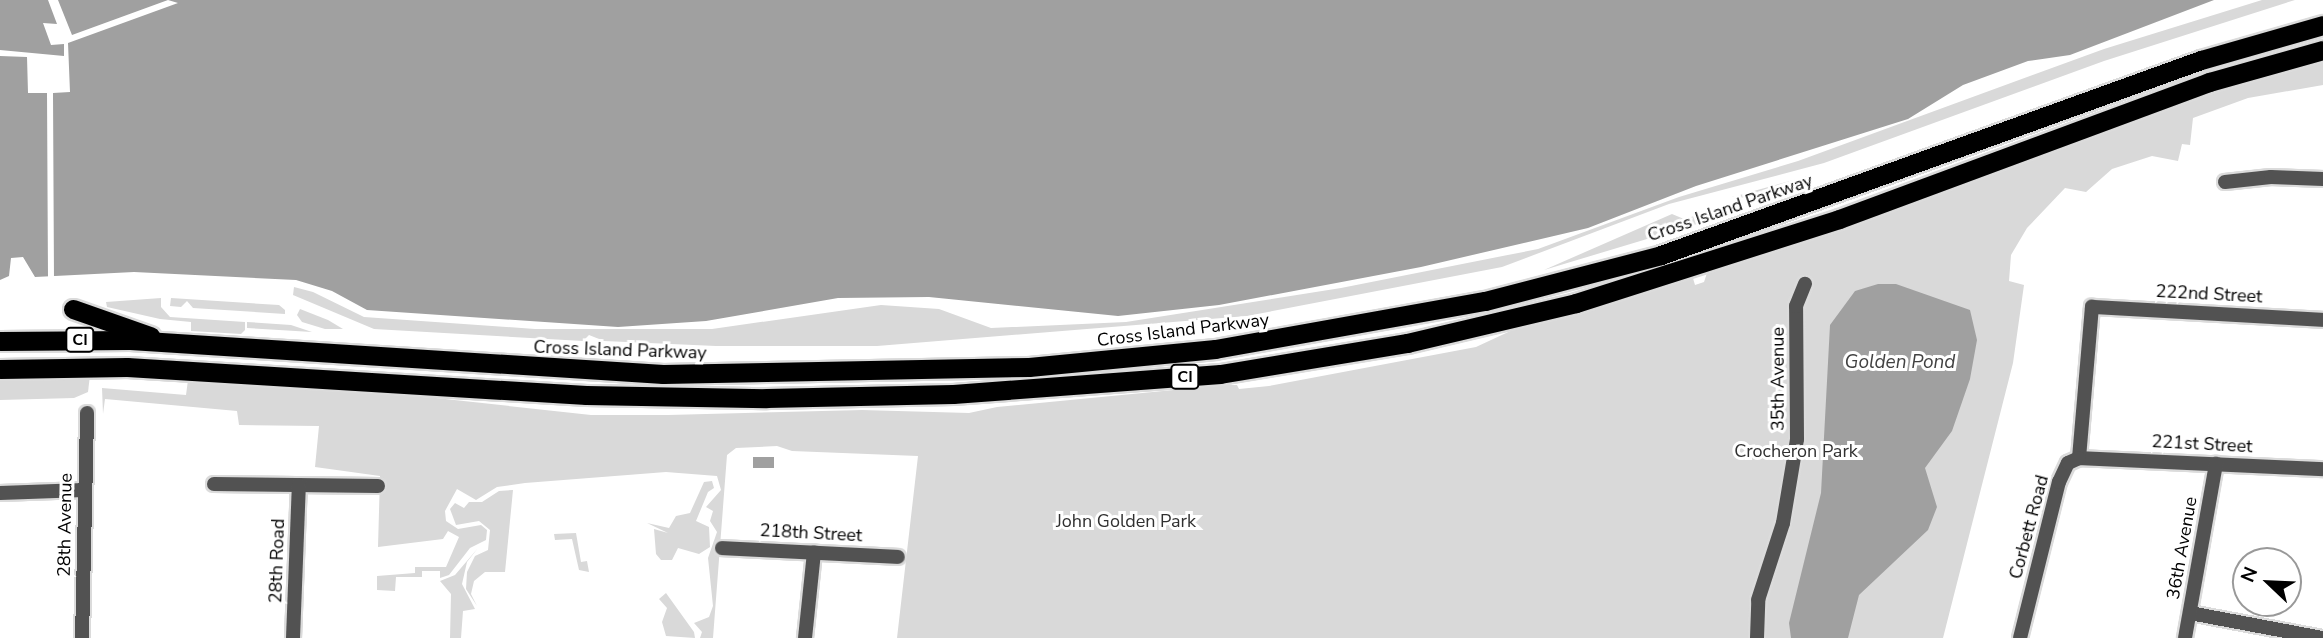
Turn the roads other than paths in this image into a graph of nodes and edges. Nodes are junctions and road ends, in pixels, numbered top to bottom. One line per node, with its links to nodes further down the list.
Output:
1 (2323, 25): 9 (highway, Cross Island Parkway / CI)
2 (2323, 50): 10 (highway, CI)
3 (2323, 179): 4 (street)
4 (2225, 182)
5 (1805, 284): 27 (street, 35th Avenue)
6 (74, 309): 9 (highway)
7 (2323, 320): 12 (street, 222nd Street)
8 (0, 341): 9 (highway, Cross Island Parkway / CI)
9 (160, 342)
10 (0, 369)
11 (87, 413): 18 (street, 28th Avenue)
12 (2079, 458): 13 (street, 221st Street); 28 (street, Corbett Road)
13 (2216, 464): 14 (street, 221st Street); 23 (street, 36th Avenue)
14 (2323, 469)
15 (214, 484): 16 (street)
16 (299, 485): 17 (street); 25 (street, 28th Road)
17 (378, 486)
18 (84, 490): 19 (street); 24 (street, 28th Avenue)
19 (0, 493)
20 (722, 548): 21 (street, 218th Street)
21 (814, 552): 22 (street, 218th Street); 26 (street)
22 (898, 557)
23 (2190, 613): 29 (street, 36th Avenue); 30 (street)
24 (82, 638)
25 (293, 638)
26 (805, 638)
27 (1757, 638)
28 (2020, 638)
29 (2185, 638)
30 (2322, 638)

